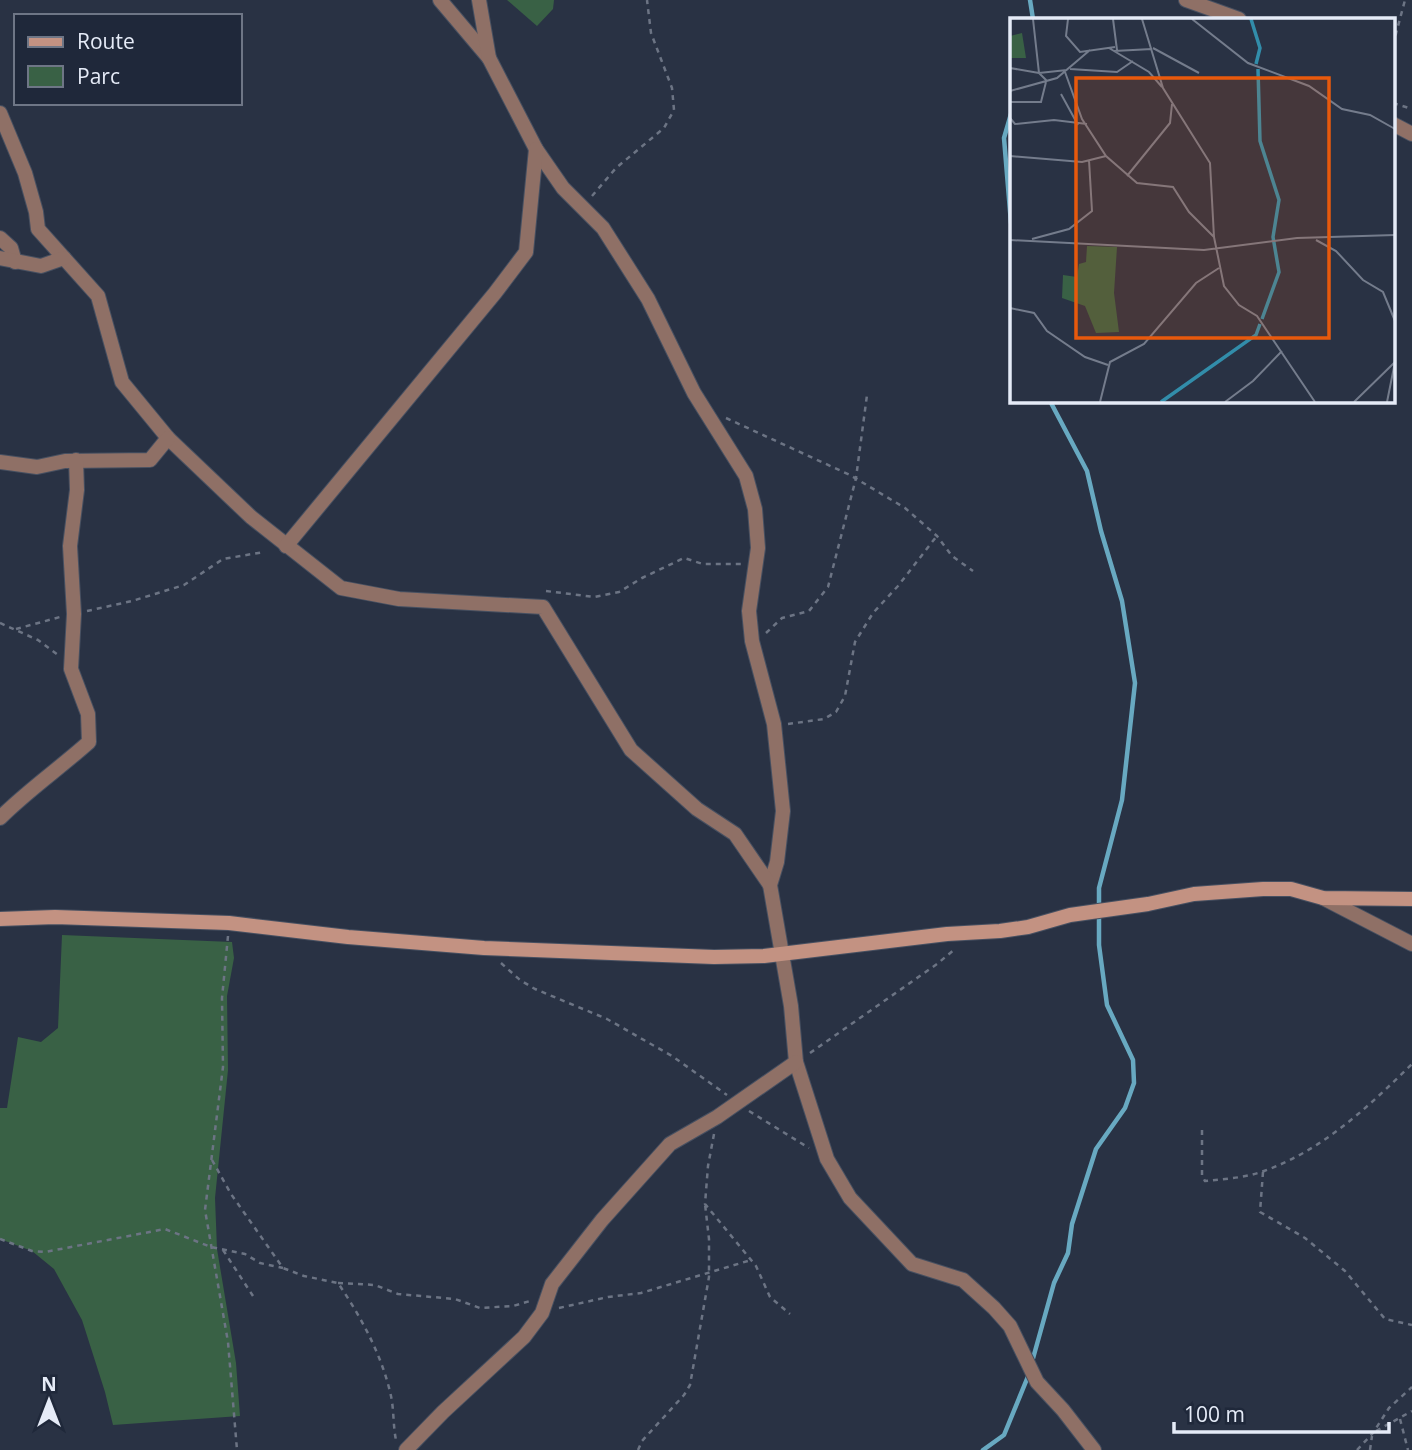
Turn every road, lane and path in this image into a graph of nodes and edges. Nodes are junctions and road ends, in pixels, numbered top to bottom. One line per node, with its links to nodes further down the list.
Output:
1 (440, 0): 8 (street)
2 (479, 0): 8 (street)
3 (647, 0): 15 (path)
4 (1186, 0): 6 (street)
5 (1405, 0): 7 (path)
6 (1236, 18)
7 (1394, 41)
8 (489, 58): 14 (street)
9 (1394, 103): 10 (path)
10 (1412, 109)
11 (0, 113): 18 (street)
12 (1394, 125): 13 (street)
13 (1412, 134)
14 (536, 149): 15 (street); 27 (street)
15 (582, 206): 21 (street)
16 (0, 237): 19 (street)
17 (0, 258): 19 (street)
18 (64, 258): 19 (street); 22 (street)
19 (15, 262)
20 (867, 395): 25 (path)
21 (701, 404): 25 (path); 29 (street)
22 (168, 438): 23 (street); 27 (street)
23 (76, 460): 24 (street); 32 (street)
24 (0, 461)
25 (856, 478): 26 (path); 35 (path)
26 (937, 536): 30 (path); 37 (path)
27 (286, 546): 39 (street)
28 (264, 552): 32 (path)
29 (756, 563): 31 (path); 35 (street)
30 (974, 571)
31 (546, 591)
32 (74, 614): 34 (path); 36 (street)
33 (0, 623): 34 (path)
34 (16, 629): 36 (path)
35 (754, 651): 37 (street)
36 (71, 669): 38 (street)
37 (774, 724): 39 (street)
38 (0, 818)
39 (771, 886): 47 (street)
40 (1323, 898): 41 (street); 44 (street); 45 (street)
41 (1412, 899)
42 (0, 919): 43 (street)
43 (229, 923): 46 (street); 53 (path)
44 (961, 933): 47 (street); 48 (path)
45 (1412, 944)
46 (484, 948): 47 (street); 50 (path)
47 (782, 953): 48 (street)
48 (796, 1062): 50 (street); 54 (street)
49 (1412, 1064): 55 (path)
50 (737, 1102): 51 (street); 54 (path)
51 (717, 1117): 56 (path); 64 (street)
52 (1202, 1130): 55 (path)
53 (212, 1159): 58 (path); 61 (path)
54 (827, 1159): 77 (street)
55 (1263, 1172): 68 (path)
56 (705, 1204): 60 (path); 62 (path)
57 (0, 1239): 58 (path)
58 (211, 1247): 59 (path); 73 (path)
59 (223, 1250): 61 (path); 65 (path)
60 (751, 1260): 62 (path); 67 (path)
61 (283, 1268): 63 (path)
62 (709, 1273): 66 (path); 76 (path)
63 (338, 1283): 64 (path); 74 (path)
64 (552, 1284): 66 (street)
65 (253, 1296)
66 (542, 1312): 75 (street)
67 (790, 1314)
68 (1412, 1325)
69 (1412, 1387): 72 (path)
70 (1412, 1412): 71 (path)
71 (1400, 1418): 72 (path); 80 (path)
72 (1373, 1433): 78 (path); 79 (path)
73 (237, 1450)
74 (398, 1450)
75 (405, 1450)
76 (638, 1450)
77 (1094, 1450)
78 (1357, 1450)
79 (1370, 1450)
80 (1408, 1450)

